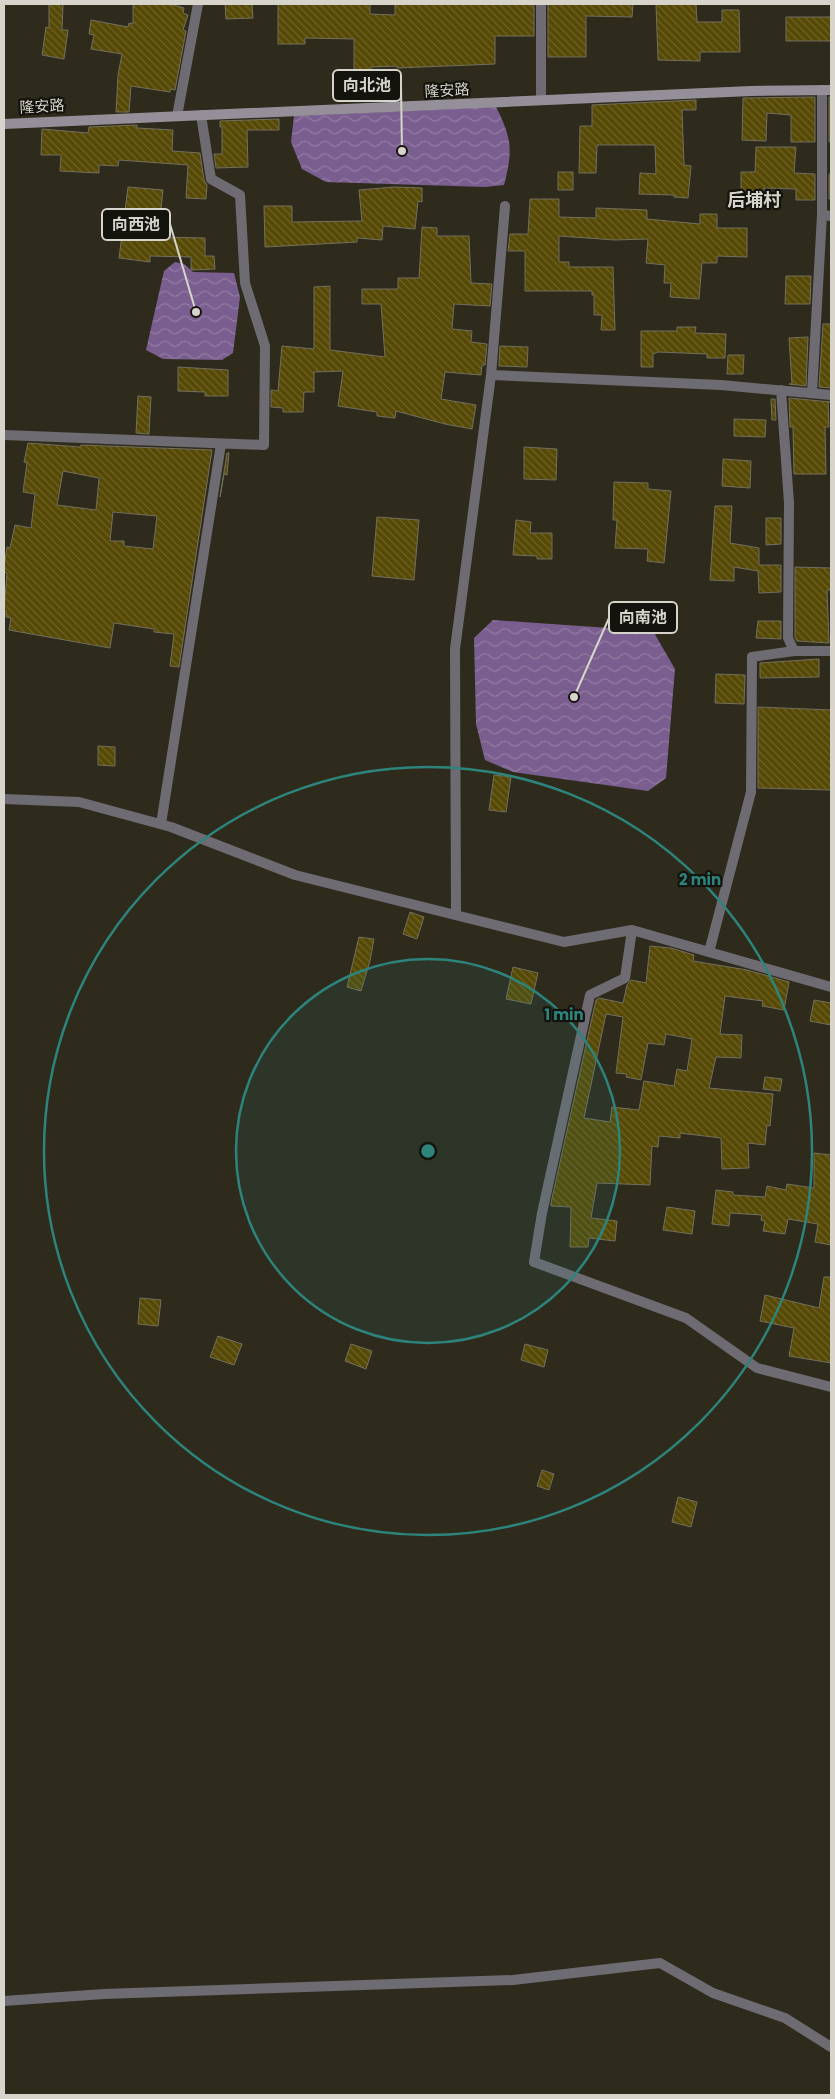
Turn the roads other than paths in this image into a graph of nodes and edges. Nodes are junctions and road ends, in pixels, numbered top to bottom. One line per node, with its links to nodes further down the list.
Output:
1 (198, 4): 6 (street)
2 (541, 4): 4 (street)
3 (827, 90): 4 (street, 隆安路); 9 (street)
4 (541, 100): 5 (street, 隆安路)
5 (201, 115): 6 (street, 隆安路); 15 (street)
6 (177, 116): 7 (street, 隆安路)
7 (4, 124)
8 (505, 206): 10 (street)
9 (827, 216): 12 (street)
10 (491, 375): 11 (street); 20 (street)
11 (781, 390): 12 (street); 16 (street)
12 (812, 393): 13 (street)
13 (831, 395)
14 (4, 435): 15 (street)
15 (220, 444): 19 (street)
16 (794, 651): 17 (street); 22 (street)
17 (831, 651)
18 (4, 799): 19 (street)
19 (161, 824): 20 (street)
20 (456, 915): 21 (street)
21 (632, 930): 22 (street); 24 (street)
22 (709, 952): 23 (street)
23 (831, 987)
24 (831, 1387)
25 (4, 2001): 26 (street)
26 (831, 2047)

